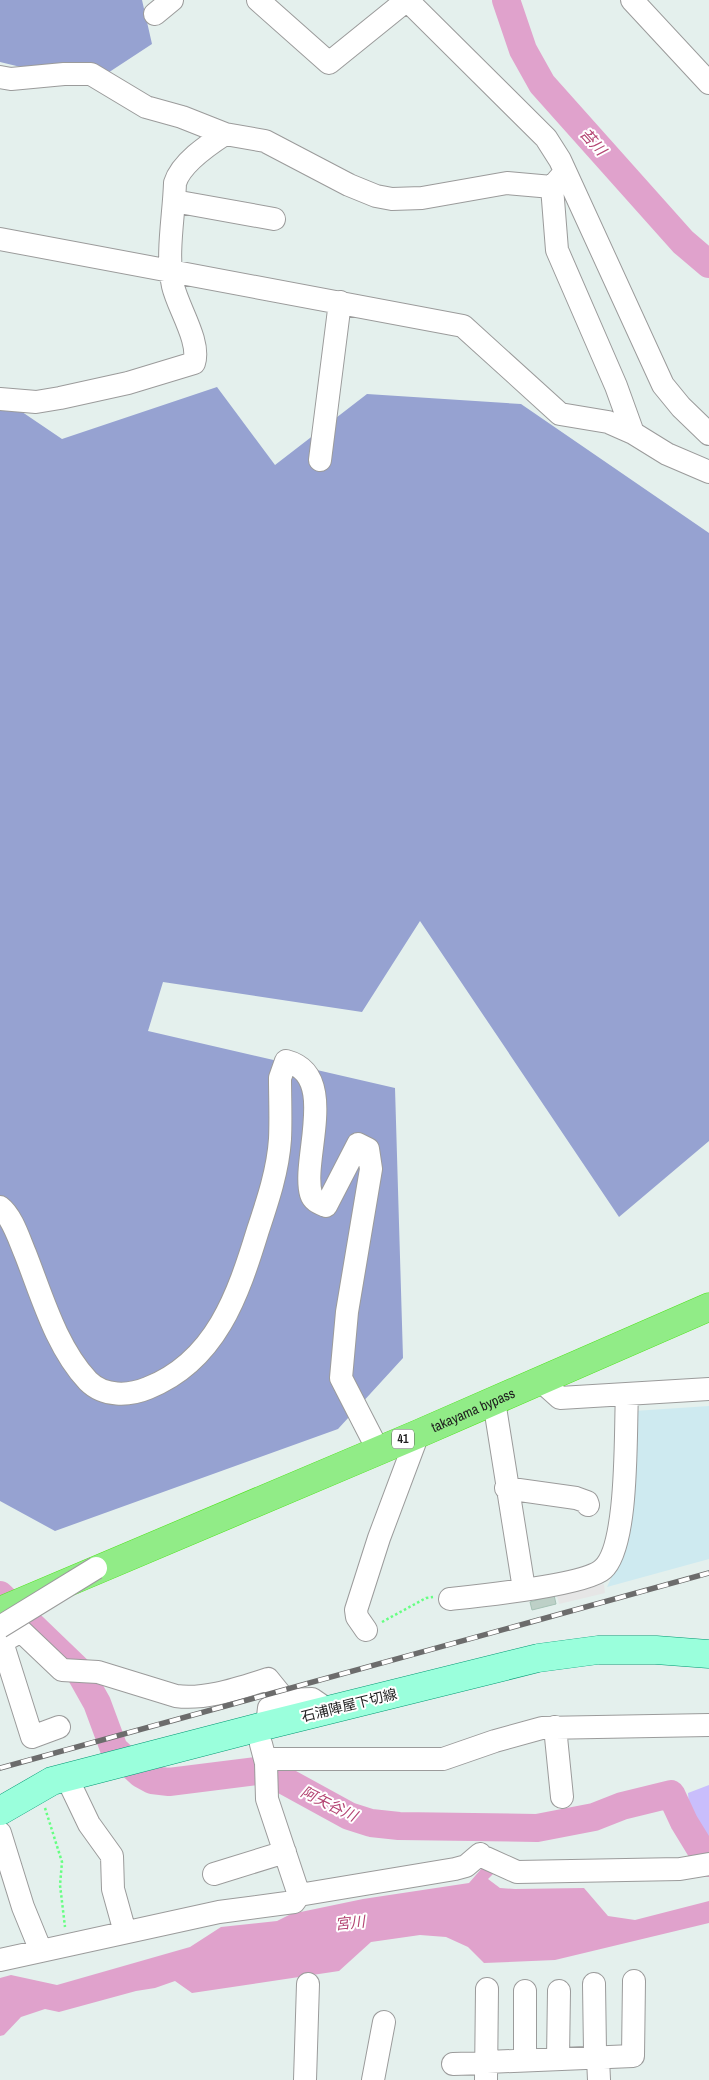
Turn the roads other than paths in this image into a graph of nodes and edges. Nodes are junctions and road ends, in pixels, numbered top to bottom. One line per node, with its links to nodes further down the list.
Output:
1 (172, 0): 5 (street)
2 (258, 0): 3 (street)
3 (407, 0): 9 (street)
4 (632, 0): 7 (street)
5 (155, 14)
6 (0, 77): 8 (street)
7 (709, 83)
8 (225, 134): 9 (street); 10 (street)
9 (558, 180): 16 (street); 17 (street)
10 (174, 201): 11 (street); 13 (street)
11 (274, 219)
12 (0, 239): 13 (street)
13 (170, 271): 14 (street); 15 (street)
14 (340, 302): 16 (street); 18 (street)
15 (0, 399)
16 (633, 433): 19 (street)
17 (709, 434)
18 (320, 460)
19 (709, 472)
20 (0, 1207): 27 (street)
21 (709, 1307): 22 (highway, takayama bypass / 41)
22 (541, 1381): 24 (street); 25 (highway, takayama bypass / 41)
23 (709, 1390): 24 (street)
24 (627, 1394): 31 (street)
25 (494, 1401): 26 (highway, takayama bypass / 41); 28 (street)
26 (418, 1434): 27 (highway, takayama bypass / 41); 35 (street)
27 (378, 1450): 30 (highway, takayama bypass / 41)
28 (506, 1488): 29 (street); 31 (street)
29 (588, 1505)
30 (96, 1568): 32 (highway); 34 (highway, 41, bridge); 36 (street, bridge)
31 (524, 1589): 33 (street)
32 (0, 1597)
33 (450, 1599)
34 (0, 1611): 36 (street)
35 (366, 1630)
36 (6, 1636): 38 (street); 42 (street)
37 (709, 1654): 39 (main road, 石浦陣屋下切線)
38 (285, 1700): 39 (street); 41 (street)
39 (328, 1710): 41 (main road, 石浦陣屋下切線)
40 (709, 1725): 43 (street)
41 (262, 1726): 44 (street); 45 (main road, 石浦陣屋下切線)
42 (59, 1727)
43 (555, 1727): 44 (street); 46 (street)
44 (265, 1767): 49 (street)
45 (67, 1778): 47 (main road, 石浦陣屋下切線); 53 (street)
46 (562, 1796)
47 (0, 1811)
48 (0, 1833): 54 (street)
49 (285, 1852): 51 (street); 52 (street)
50 (702, 1865): 52 (street)
51 (214, 1874)
52 (299, 1894): 54 (street)
53 (123, 1925)
54 (41, 1951): 55 (street)
55 (0, 1960)
56 (634, 1981): 63 (street)
57 (308, 1984): 68 (street)
58 (594, 1984): 63 (street)
59 (487, 1989): 67 (street)
60 (525, 1991): 65 (street)
61 (559, 1991): 64 (street)
62 (384, 2022): 69 (street)
63 (598, 2058): 64 (street); 70 (street)
64 (558, 2059): 65 (street)
65 (525, 2060): 67 (street)
66 (453, 2064): 67 (street)
67 (487, 2068)
68 (305, 2080)
69 (373, 2080)
70 (599, 2080)

